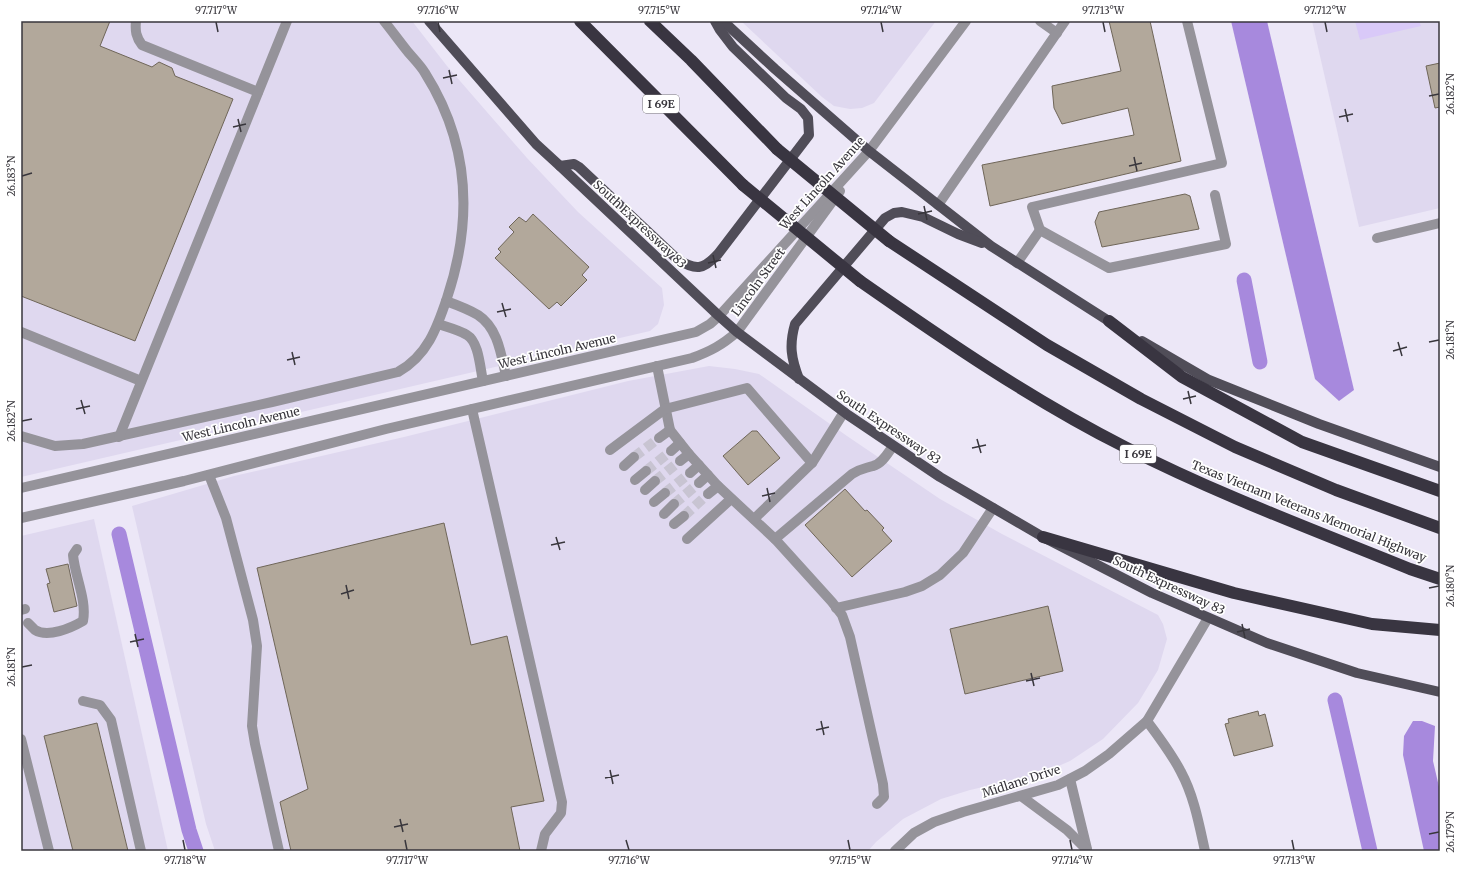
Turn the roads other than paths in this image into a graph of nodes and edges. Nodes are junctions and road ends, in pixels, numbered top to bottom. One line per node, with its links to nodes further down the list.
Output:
1 (136, 21): 14 (street)
2 (287, 21): 14 (street)
3 (384, 21): 24 (street)
4 (429, 21): 16 (main road, South Expressway 83)
5 (580, 21): 80 (highway, Texas Vietnam Veterans Memorial Highway / I 69E, bridge)
6 (650, 21): 75 (highway, bridge)
7 (715, 21): 16 (main road)
8 (723, 21): 15 (main road)
9 (966, 21): 15 (street, West Lincoln Avenue)
10 (1040, 21): 13 (street)
11 (1065, 21): 13 (street)
12 (1187, 21): 20 (street)
13 (1057, 33): 18 (street)
14 (258, 92): 33 (street)
15 (869, 151): 18 (main road); 25 (street, West Lincoln Avenue); 29 (street, Lincoln Street)
16 (560, 166): 25 (main road, South Expressway 83)
17 (1216, 195): 20 (street)
18 (938, 205): 22 (main road)
19 (1440, 223): 21 (street)
20 (1040, 230): 23 (street)
21 (1377, 238)
22 (991, 246): 23 (main road); 32 (main road)
23 (1017, 263): 26 (main road)
24 (446, 301): 27 (street); 31 (street)
25 (718, 316): 29 (main road, South Expressway 83); 31 (street, West Lincoln Avenue)
26 (1108, 321): 52 (main road); 63 (highway)
27 (438, 324): 34 (street); 40 (street)
28 (21, 332): 33 (street)
29 (737, 332): 30 (street); 32 (main road, South Expressway 83)
30 (656, 366): 35 (street); 36 (street)
31 (506, 376): 34 (street, West Lincoln Avenue)
32 (799, 379): 37 (main road, South Expressway 83)
33 (141, 381): 40 (street)
34 (483, 381): 61 (street, West Lincoln Avenue)
35 (472, 409): 55 (street); 95 (street)
36 (665, 409): 38 (street); 44 (street); 49 (street)
37 (844, 412): 43 (main road, South Expressway 83); 49 (street)
38 (670, 430): 41 (street); 42 (street)
39 (21, 436): 40 (street)
40 (119, 437)
41 (660, 438)
42 (680, 444): 45 (street); 46 (street)
43 (893, 446): 69 (main road, South Expressway 83); 78 (street)
44 (610, 450)
45 (671, 451)
46 (689, 454): 48 (street); 50 (street)
47 (634, 457): 51 (street)
48 (680, 461)
49 (812, 463): 73 (street)
50 (699, 465): 54 (street); 56 (street)
51 (624, 466)
52 (1440, 467)
53 (646, 471): 57 (street)
54 (690, 473)
55 (209, 475): 72 (street); 94 (street)
56 (708, 475): 59 (street); 60 (street)
57 (635, 480)
58 (655, 481): 62 (street)
59 (699, 483)
60 (718, 486): 65 (street); 66 (street)
61 (21, 488)
62 (645, 490)
63 (1440, 491)
64 (665, 493): 67 (street)
65 (708, 494)
66 (731, 499): 73 (street); 77 (street)
67 (654, 502)
68 (674, 504): 70 (street)
69 (993, 508): 76 (main road, South Expressway 83); 81 (street)
70 (664, 514)
71 (684, 516): 74 (street)
72 (21, 518)
73 (754, 519): 78 (street)
74 (674, 524)
75 (1440, 528)
76 (1043, 537): 82 (main road, South Expressway 83); 84 (highway)
77 (687, 539)
78 (775, 540): 81 (street)
79 (77, 549): 83 (street)
80 (1440, 579)
81 (836, 608): 91 (street)
82 (1208, 618): 85 (main road, South Expressway 83); 87 (street, Midlane Drive)
83 (28, 623)
84 (1440, 630)
85 (1440, 692)
86 (83, 701): 93 (street)
87 (1147, 721): 89 (street, Midlane Drive); 98 (street)
88 (21, 739): 92 (street)
89 (1070, 779): 90 (street, Midlane Drive); 97 (street)
90 (1021, 796): 96 (street, Midlane Drive); 97 (street)
91 (876, 804)
92 (48, 851)
93 (141, 851)
94 (279, 851)
95 (541, 851)
96 (895, 851)
97 (1087, 851)
98 (1205, 851)

